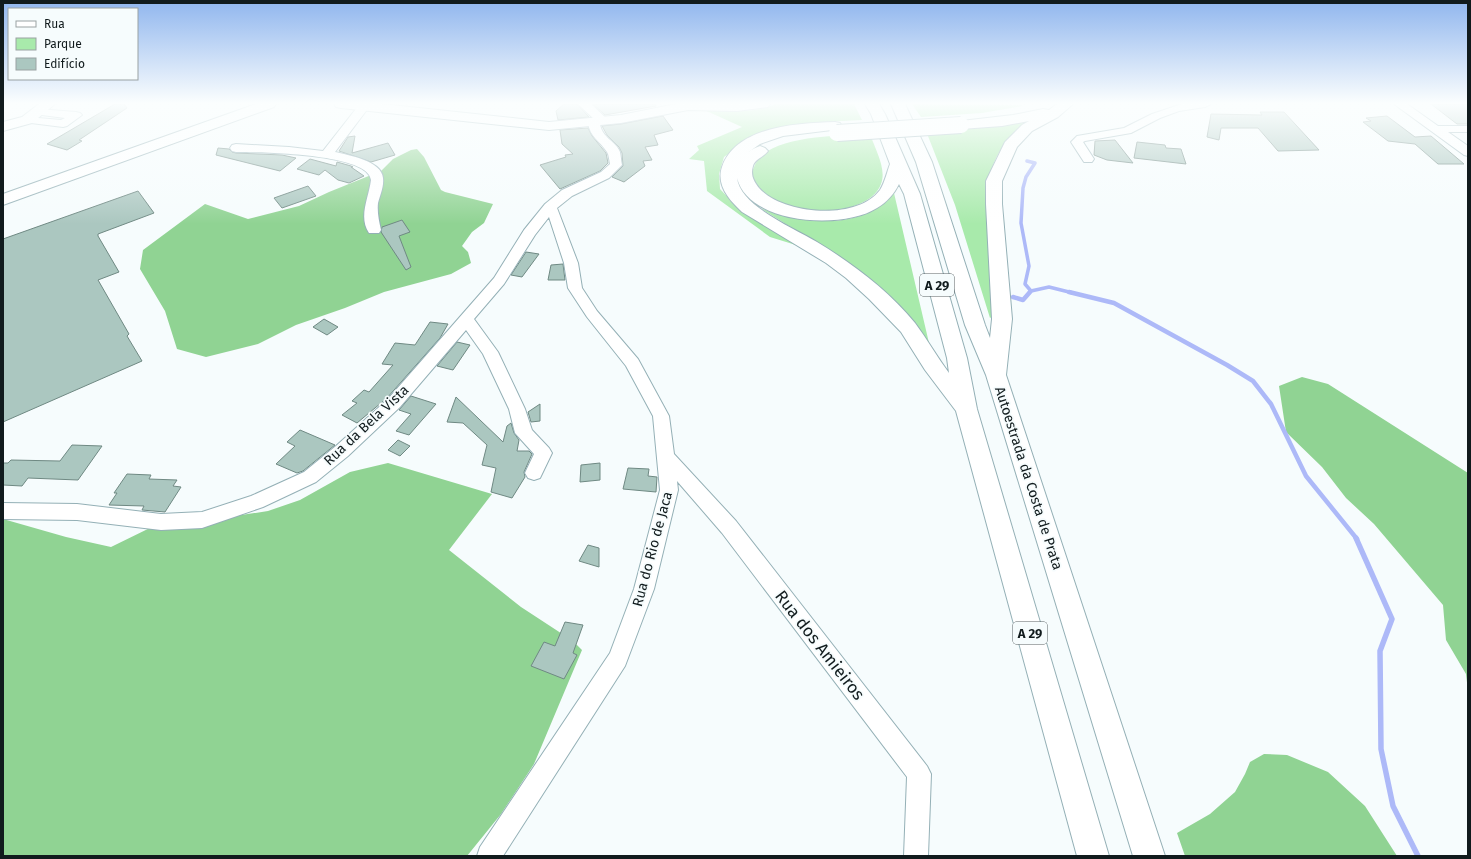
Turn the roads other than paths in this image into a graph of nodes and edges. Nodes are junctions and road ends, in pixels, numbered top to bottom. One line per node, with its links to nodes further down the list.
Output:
1 (115, 144): 15 (main road)
2 (158, 144): 18 (main road)
3 (335, 144): 14 (street)
4 (606, 144): 19 (street, Rua da Bela Vista)
5 (750, 144): 23 (main road)
6 (775, 144): 17 (main road)
7 (890, 144): 17 (main road, A 29)
8 (916, 144): 22 (main road, Autoestrada da Costa de Prata / A 29)
9 (1011, 144): 22 (main road)
10 (1078, 144): 16 (street)
11 (1457, 144): 13 (street)
12 (236, 148): 14 (street)
13 (1468, 152)
14 (327, 154): 20 (street)
15 (78, 157)
16 (1088, 159)
17 (898, 164): 23 (main road, A 29)
18 (3, 200)
19 (550, 207): 21 (street, Rua da Bela Vista); 24 (street, Rua do Rio de Jaca)
20 (374, 230)
21 (466, 319): 25 (street); 26 (street, Rua da Bela Vista)
22 (996, 375): 30 (main road, Autoestrada da Costa de Prata / A 29)
23 (966, 409): 29 (main road, A 29)
24 (665, 456): 27 (street, Rua do Rio de Jaca); 28 (street, Rua dos Amieiros)
25 (534, 473)
26 (3, 511)
27 (489, 856)
28 (916, 856)
29 (1093, 856)
30 (1148, 856)

